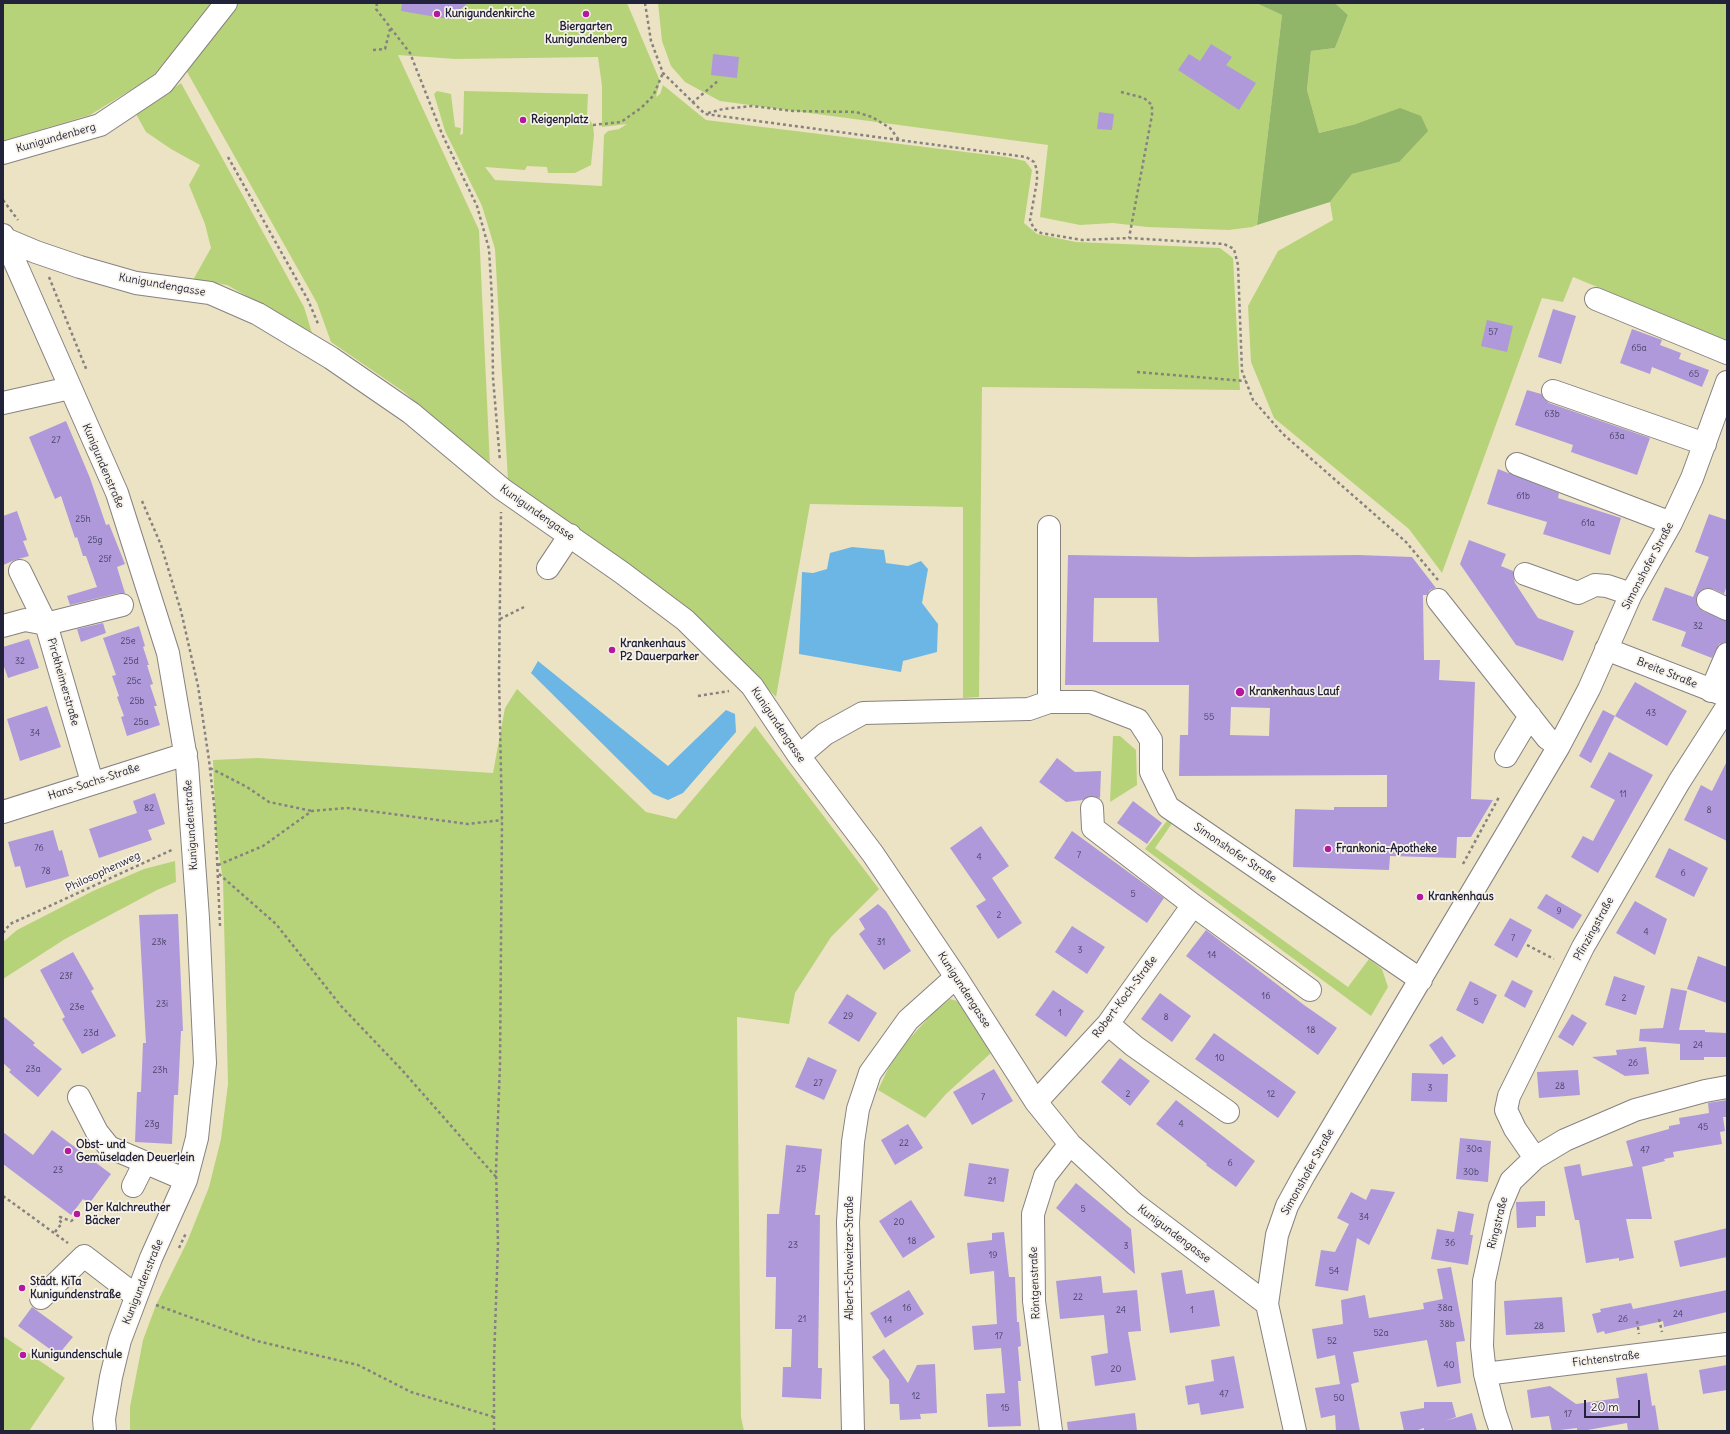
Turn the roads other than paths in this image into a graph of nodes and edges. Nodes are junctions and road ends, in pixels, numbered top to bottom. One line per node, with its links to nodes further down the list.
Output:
1 (226, 3): 2 (street, Kunigundenberg)
2 (3, 153)
3 (4, 237): 6 (street, Kunigundenstraße); 14 (street, Kunigundengasse)
4 (1596, 299): 5 (street)
5 (1727, 353)
6 (70, 388): 9 (street); 30 (street, Kunigundenstraße)
7 (1553, 391): 10 (street)
8 (1725, 391): 10 (street, Simonshofer Straße)
9 (3, 403)
10 (1705, 444): 12 (street, Simonshofer Straße)
11 (1517, 464): 12 (street)
12 (1672, 523): 18 (street, Simonshofer Straße)
13 (1049, 527): 26 (street)
14 (570, 535): 15 (street); 31 (street, Kunigundengasse)
15 (548, 568)
16 (20, 571): 21 (street)
17 (1525, 574): 18 (street)
18 (1631, 594): 23 (street, Simonshofer Straße)
19 (1438, 600): 28 (street)
20 (122, 605): 21 (street)
21 (46, 624): 22 (street, Pirckheimerstraße); 33 (street, Pirckheimerstraße)
22 (3, 626)
23 (1606, 649): 25 (street, Breite Straße); 29 (street, Simonshofer Straße)
24 (1727, 654): 25 (street)
25 (1719, 694)
26 (1049, 702): 31 (street); 38 (street, Simonshofer Straße)
27 (1727, 707): 46 (street, Pfinzingstraße)
28 (1530, 716): 29 (street); 32 (street)
29 (1559, 746): 38 (street, Simonshofer Straße)
30 (186, 754): 33 (street, Hans-Sachs-Straße); 48 (street, Kunigundenstraße)
31 (799, 756): 37 (street, Kunigundengasse)
32 (1506, 756)
33 (92, 782): 35 (street, Hans-Sachs-Straße)
34 (1092, 808): 36 (street)
35 (3, 812)
36 (1193, 904): 39 (street); 40 (street, Robert-Koch-Straße)
37 (956, 977): 43 (street, Kunigundengasse); 56 (street, Albert-Schweitzer-Straße)
38 (1421, 980): 52 (street, Simonshofer Straße)
39 (1310, 990)
40 (1108, 1024): 43 (street, Robert-Koch-Straße); 44 (street)
41 (1727, 1088): 46 (street, Ringstraße)
42 (79, 1097): 47 (street)
43 (1036, 1102): 45 (street, Kunigundengasse)
44 (1228, 1112)
45 (1070, 1144): 52 (street, Kunigundengasse); 57 (street, Röntgenstraße)
46 (1535, 1158): 54 (street, Ringstraße)
47 (145, 1162): 48 (street); 49 (street)
48 (186, 1180): 50 (street, Kunigundenstraße)
49 (133, 1186)
50 (136, 1296): 51 (street); 55 (street, Kunigundenstraße)
51 (41, 1298)
52 (1267, 1304): 58 (street, Simonshofer Straße)
53 (1727, 1344): 54 (street, Fichtenstraße)
54 (1485, 1374): 59 (street, Ringstraße)
55 (105, 1431)
56 (853, 1431)
57 (1051, 1431)
58 (1295, 1431)
59 (1501, 1431)

